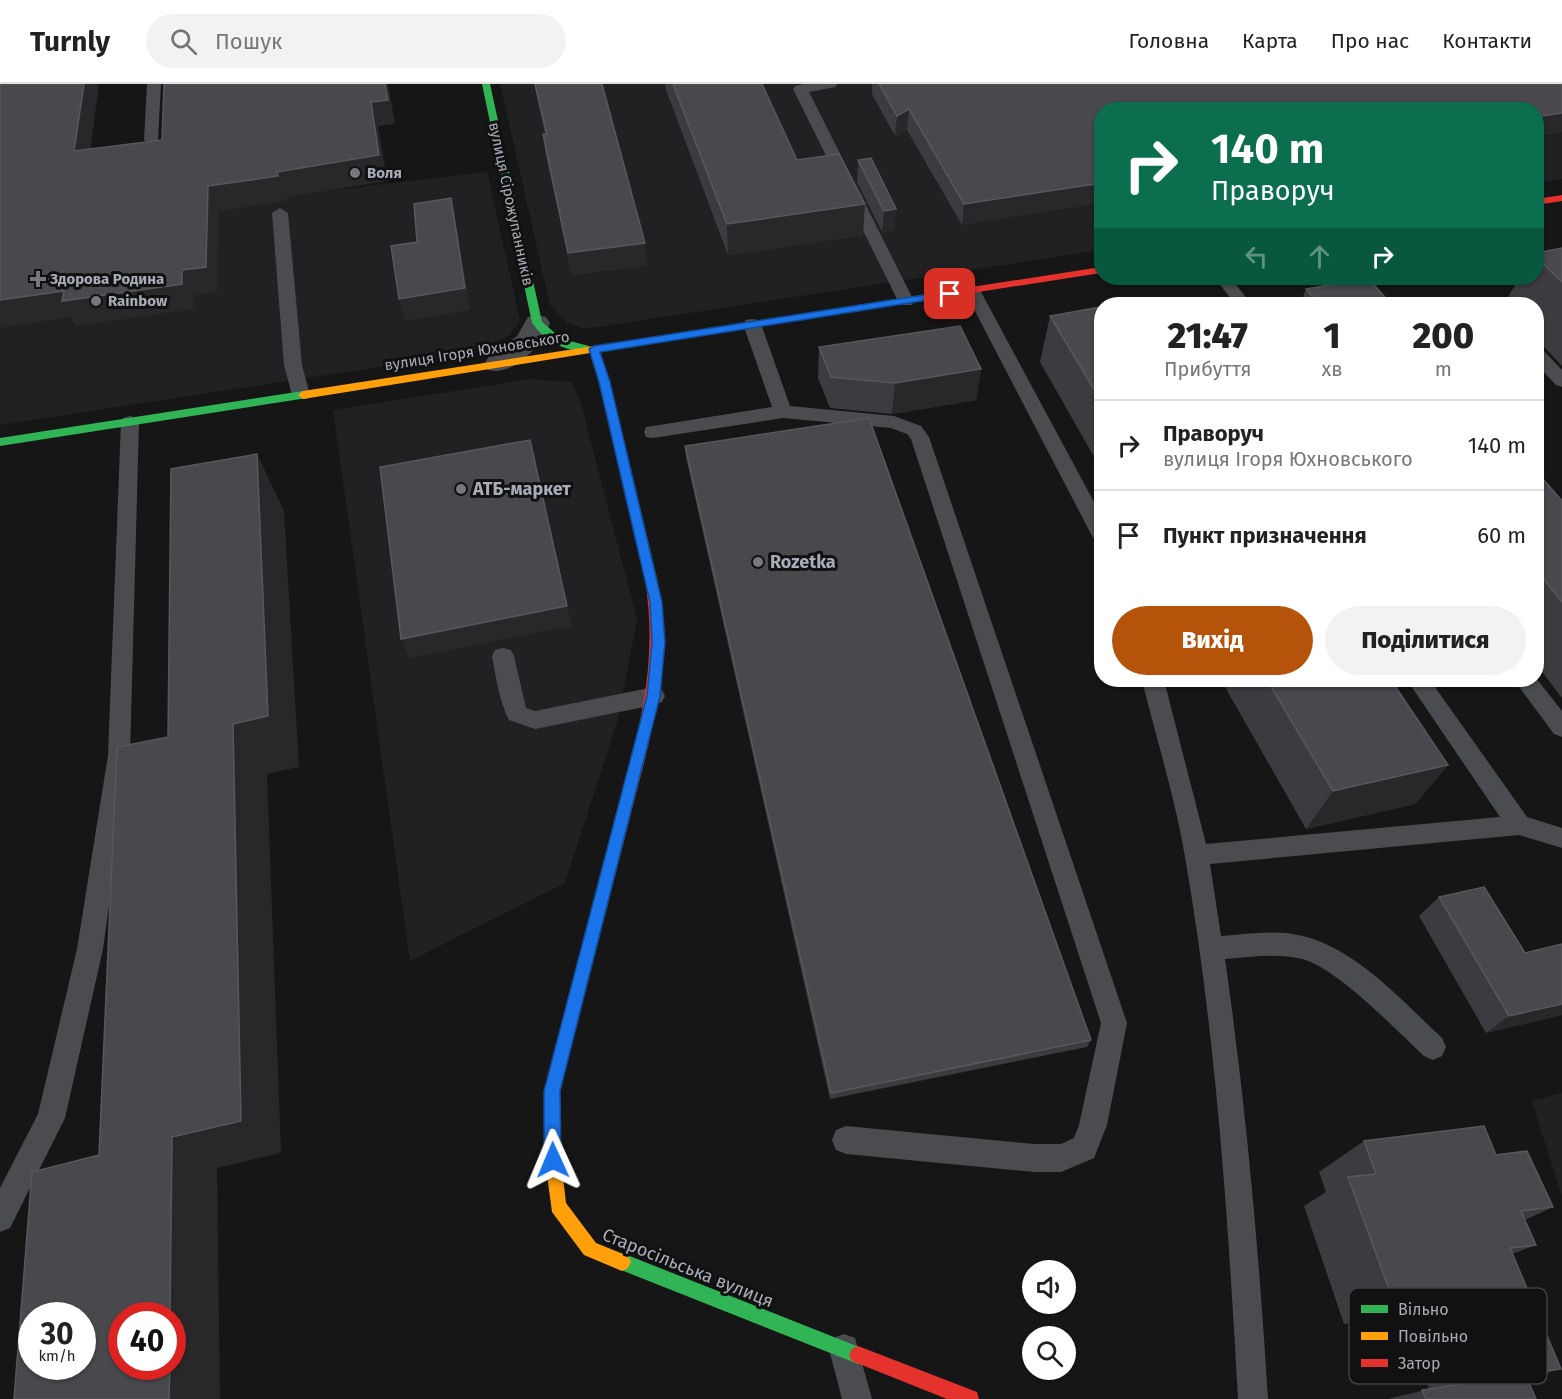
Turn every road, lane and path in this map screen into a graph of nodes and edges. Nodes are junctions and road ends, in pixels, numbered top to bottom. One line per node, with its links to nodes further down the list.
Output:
1 (154, 84): 4 (lane)
2 (486, 84): 13 (street, вулиця Сірожупанників)
3 (830, 84): 12 (lane)
4 (151, 140)
5 (1562, 198): 6 (street)
6 (1544, 201)
7 (280, 213): 19 (lane)
8 (1094, 271): 10 (street, вулиця Ігоря Юхновського)
9 (1228, 285): 11 (lane)
10 (972, 290): 12 (street, вулиця Ігоря Юхновського); 24 (lane)
11 (1238, 297)
12 (906, 301): 14 (street, вулиця Ігоря Юхновського)
13 (537, 323): 15 (street); 17 (street)
14 (752, 324): 15 (street, вулиця Ігоря Юхновського); 20 (lane)
15 (594, 349): 17 (street, вулиця Ігоря Юхновського); 29 (street, Старосільська вулиця)
16 (1544, 362): 18 (lane)
17 (497, 364): 19 (street, вулиця Ігоря Юхновського)
18 (1562, 381)
19 (301, 395): 21 (street, вулиця Ігоря Юхновського)
20 (783, 412): 22 (lane); 36 (lane)
21 (130, 422): 23 (street, вулиця Ігоря Юхновського); 37 (lane)
22 (653, 432)
23 (0, 442)
24 (1094, 521)
25 (502, 656): 29 (lane)
26 (1155, 687): 33 (lane)
27 (1423, 687): 31 (lane)
28 (1531, 687): 30 (lane)
29 (654, 696): 38 (street, Старосільська вулиця)
30 (1562, 728)
31 (1519, 825): 32 (lane); 33 (lane)
32 (1562, 838)
33 (1197, 855): 34 (lane)
34 (1210, 948): 35 (lane); 41 (lane)
35 (1433, 1047)
36 (846, 1140)
37 (0, 1218)
38 (844, 1349): 39 (lane); 40 (street, Старосільська вулиця)
39 (857, 1399)
40 (970, 1399)
41 (1253, 1399)

